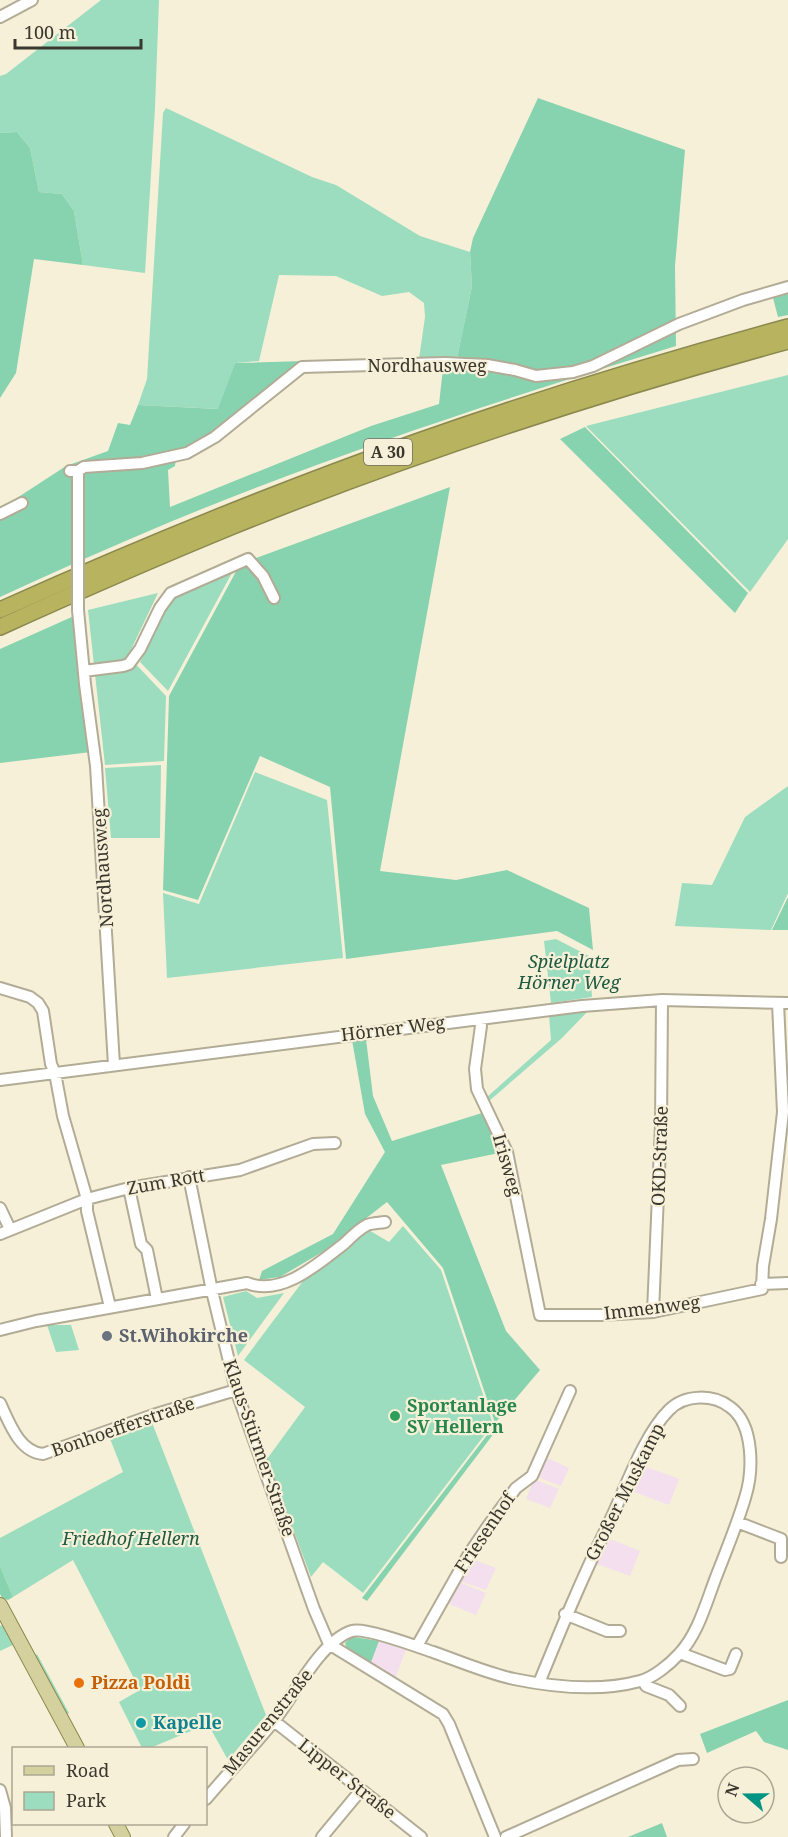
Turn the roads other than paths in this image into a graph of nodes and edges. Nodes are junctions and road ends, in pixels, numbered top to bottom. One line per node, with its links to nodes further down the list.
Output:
1 (32, 0): 2 (street)
2 (0, 17)
3 (788, 287): 11 (street, Nordhausweg, bridge)
4 (788, 327): 9 (highway, A 30)
5 (788, 341): 10 (highway, A 30)
6 (22, 503): 7 (street)
7 (0, 514)
8 (274, 598): 11 (street)
9 (0, 610)
10 (0, 627)
11 (84, 671): 16 (street, Nordhausweg)
12 (0, 988): 17 (street)
13 (662, 1000): 14 (street, Hörner Weg); 15 (street, Hörner Weg); 32 (street, OKD-Straße)
14 (783, 1003): 28 (street)
15 (480, 1019): 16 (street, Hörner Weg); 33 (street, Irisweg)
16 (114, 1065): 17 (street, Hörner Weg)
17 (55, 1073): 18 (street, Hörner Weg); 22 (street)
18 (0, 1080)
19 (334, 1143): 20 (street, Zum Rott)
20 (189, 1177): 21 (street, Zum Rott); 29 (street, Klaus-Stürmer-Straße)
21 (129, 1188): 22 (street, Zum Rott); 30 (street)
22 (87, 1199): 25 (street, Zum Rott); 31 (street)
23 (0, 1208): 25 (street)
24 (385, 1222): 29 (street)
25 (10, 1229): 26 (street, Zum Rott)
26 (0, 1234)
27 (788, 1283): 28 (street, Immenweg)
28 (762, 1287): 32 (street, Immenweg)
29 (212, 1291): 30 (street); 35 (street, Klaus-Stürmer-Straße)
30 (157, 1299): 31 (street)
31 (110, 1307): 34 (street)
32 (653, 1311): 33 (street, Immenweg)
33 (540, 1315)
34 (0, 1330)
35 (236, 1390): 37 (street, Bonhoefferstraße); 43 (street, Klaus-Stürmer-Straße)
36 (570, 1391): 44 (street, Friesenhof)
37 (0, 1404)
38 (737, 1522): 39 (street); 41 (street, Großer Muskamp); 45 (street, Großer Muskamp)
39 (781, 1557)
40 (0, 1605): 51 (main road)
41 (566, 1614): 42 (street); 48 (street, Großer Muskamp)
42 (620, 1630)
43 (329, 1644): 44 (street, Großer Muskamp); 50 (street, Masurenstraße); 61 (street)
44 (417, 1646): 48 (street, Großer Muskamp)
45 (680, 1653): 46 (street); 47 (street, Großer Muskamp)
46 (736, 1654)
47 (643, 1681): 48 (street, Großer Muskamp); 49 (street)
48 (539, 1683)
49 (680, 1706)
50 (274, 1721): 53 (street, Lipper Straße); 55 (street, Masurenstraße)
51 (76, 1747)
52 (693, 1759): 62 (street)
53 (361, 1790): 59 (street); 60 (street, Lipper Straße)
54 (0, 1791): 57 (street)
55 (207, 1798)
56 (183, 1825): 58 (street)
57 (6, 1837)
58 (174, 1837)
59 (322, 1837)
60 (421, 1837)
61 (495, 1837)
62 (506, 1837)

